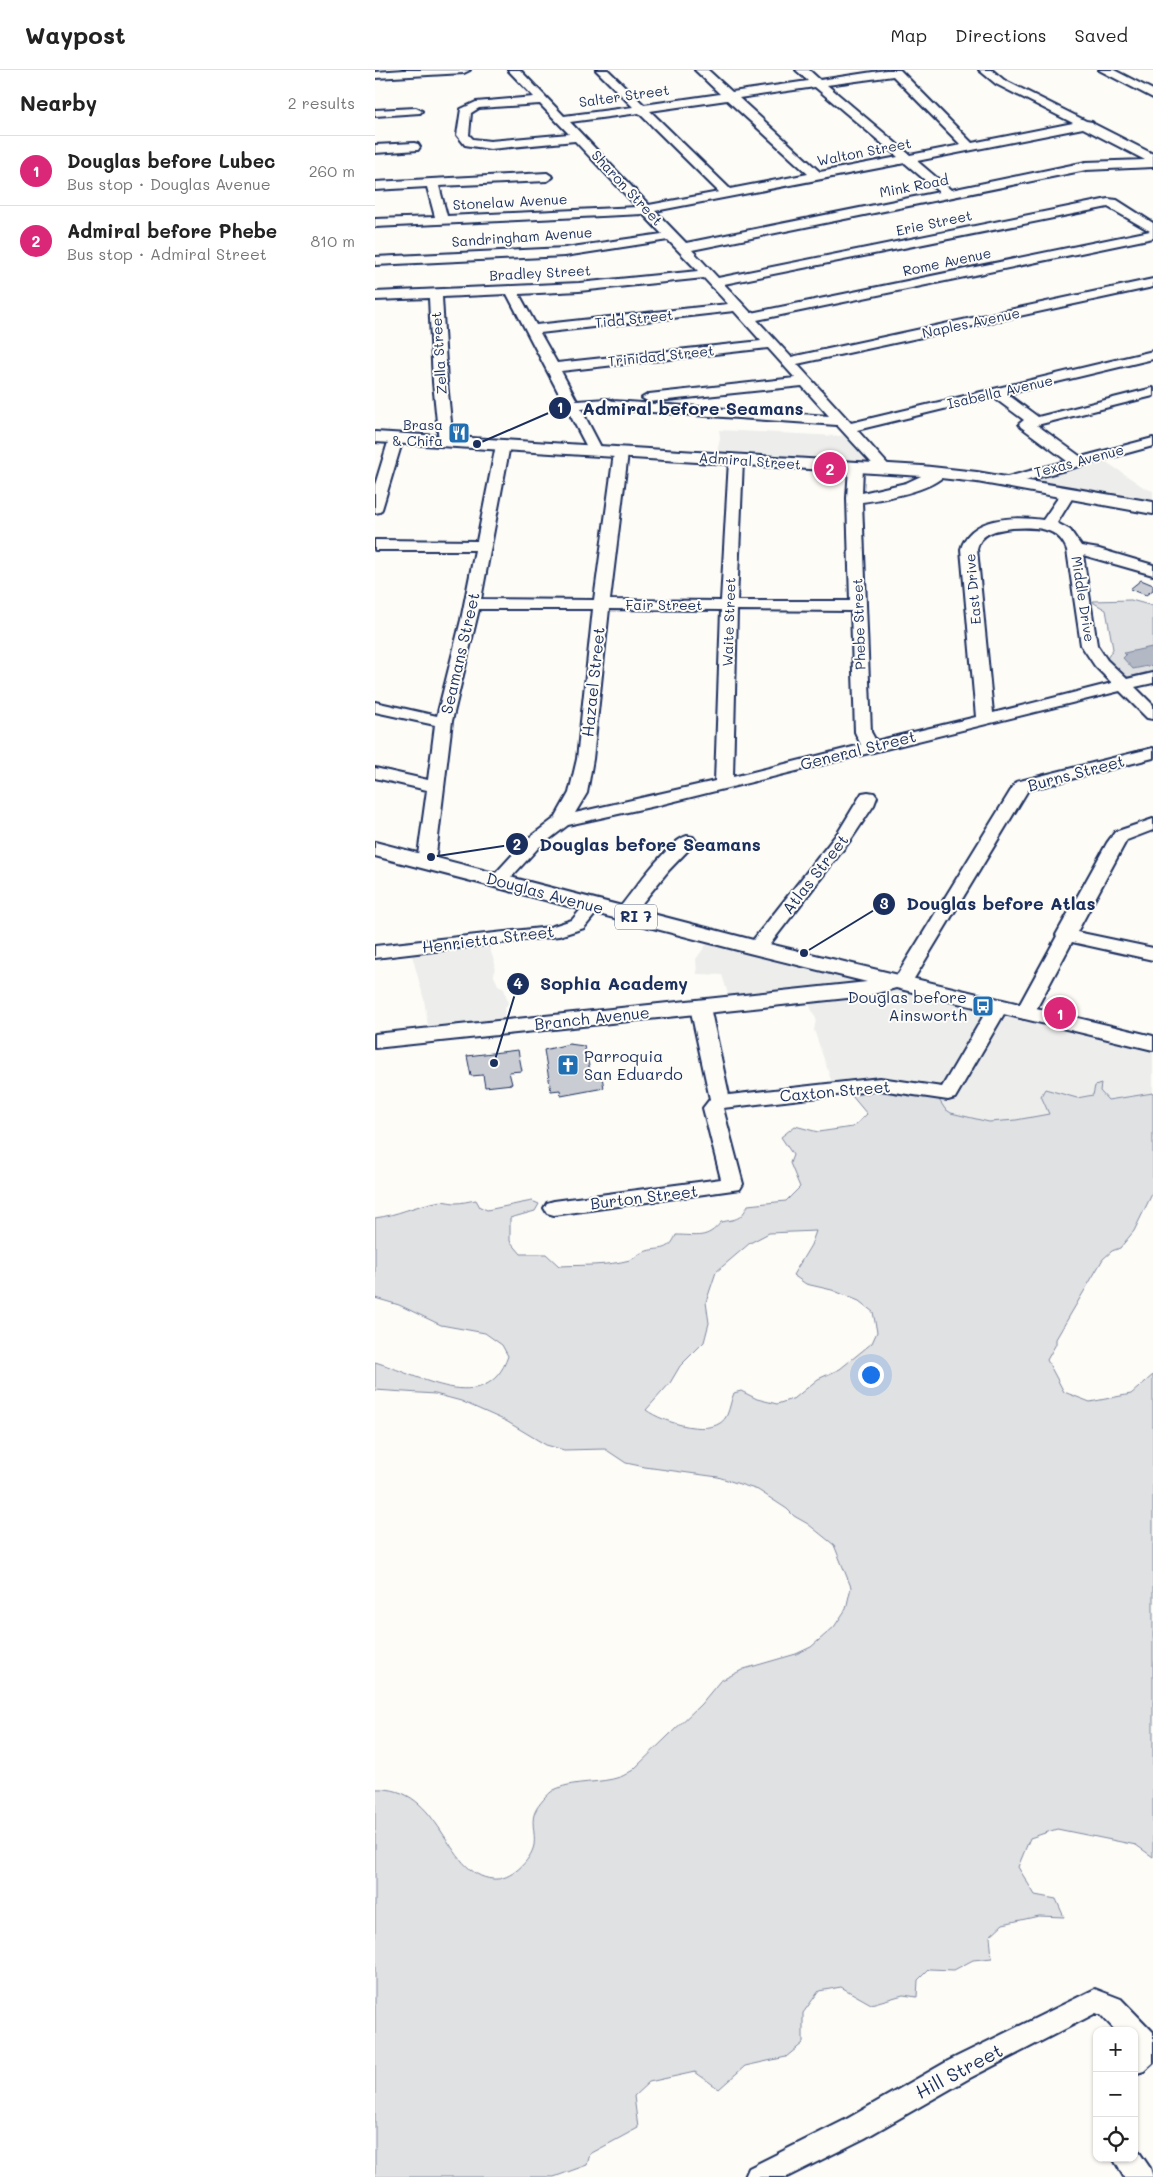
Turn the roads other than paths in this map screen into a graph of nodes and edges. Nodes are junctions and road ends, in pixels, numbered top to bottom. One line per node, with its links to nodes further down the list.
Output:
1 (464, 70): 9 (street)
2 (514, 70): 13 (street, Sharon Street)
3 (602, 70): 14 (street)
4 (701, 70): 12 (street)
5 (802, 70): 10 (street)
6 (985, 70): 18 (street)
7 (1105, 70): 11 (street)
8 (895, 71): 10 (street, Salter Street); 21 (street)
9 (375, 75)
10 (818, 84): 12 (street, Salter Street); 23 (street)
11 (1153, 95)
12 (729, 96): 14 (street, Salter Street); 26 (street)
13 (543, 100): 17 (street, Sharon Street); 19 (street)
14 (641, 109): 17 (street, Salter Street); 30 (street)
15 (415, 111): 16 (street)
16 (375, 112)
17 (563, 120): 19 (street, Sharon Street)
18 (1088, 124): 21 (street, Walton Street); 24 (street)
19 (579, 137): 32 (street, Sharon Street)
20 (414, 147): 22 (street)
21 (969, 147): 23 (street, Walton Street)
22 (375, 149)
23 (907, 159): 26 (street, Walton Street); 31 (street)
24 (1153, 159)
25 (1153, 163): 31 (street, Mink Road)
26 (817, 176): 30 (street, Walton Street)
27 (547, 177): 28 (street)
28 (432, 183): 29 (street); 33 (street)
29 (375, 186)
30 (728, 194): 32 (street, Walton Street)
31 (949, 194): 38 (street, Mink Road)
32 (646, 210): 33 (street, Stonelaw Avenue); 37 (street, Sharon Street)
33 (442, 220): 34 (street, Stonelaw Avenue)
34 (375, 223)
35 (1153, 228): 40 (street, Erie Street)
36 (1153, 234): 46 (street, Rome Avenue)
37 (671, 236): 38 (street, Sharon Street); 39 (street, Sandringham Avenue)
38 (683, 248): 40 (street, Sharon Street)
39 (375, 261)
40 (711, 278): 42 (street, Bradley Street); 45 (street, Sharon Street)
41 (1149, 287): 50 (street, Naples Avenue)
42 (511, 290): 43 (street, Bradley Street); 47 (street)
43 (435, 294): 44 (street, Bradley Street); 61 (street, Zella Street)
44 (375, 296)
45 (738, 308): 46 (street, Sharon Street); 47 (street, Tidd Street)
46 (748, 318): 48 (street)
47 (531, 330): 51 (street)
48 (771, 344): 50 (street); 51 (street, Trinidad Street)
49 (1153, 355): 54 (street, Isabella Avenue)
50 (789, 362): 52 (street)
51 (551, 368): 56 (street)
52 (806, 381): 55 (street); 58 (street)
53 (1153, 392): 57 (street)
54 (996, 393): 57 (street); 58 (street, Isabella Avenue)
55 (594, 404): 56 (street); 58 (street, Isabella Avenue)
56 (571, 406): 64 (street)
57 (1029, 422): 67 (street)
58 (845, 424): 69 (street)
59 (375, 436): 60 (main road, Admiral Street)
60 (396, 439): 61 (main road, Admiral Street); 74 (street)
61 (446, 442): 63 (main road, Admiral Street)
62 (1153, 442): 67 (street, Texas Avenue)
63 (503, 445): 64 (main road, Admiral Street); 78 (street, Seamans Street)
64 (596, 451): 65 (main road, Admiral Street)
65 (621, 453): 66 (main road, Admiral Street); 82 (street, Hazael Street)
66 (736, 460): 68 (main road, Admiral Street); 83 (street, Waite Street)
67 (1077, 461): 71 (street, Texas Avenue)
68 (856, 468): 69 (main road, Admiral Street); 73 (street, Phebe Street)
69 (885, 469): 70 (main road, Admiral Street)
70 (939, 473): 71 (main road, Admiral Street); 73 (street)
71 (1005, 482): 72 (main road, Admiral Street)
72 (1069, 492): 75 (main road, Admiral Street); 76 (street)
73 (854, 498): 84 (street, Phebe Street)
74 (375, 508)
75 (1153, 508)
76 (1047, 526): 79 (street, Middle Drive); 89 (street, East Drive)
77 (375, 545): 78 (street)
78 (482, 546): 81 (street, Seamans Street)
79 (1075, 550): 80 (street); 86 (street, Middle Drive)
80 (1153, 570)
81 (471, 604): 82 (street, Fair Street); 90 (street, Seamans Street)
82 (602, 604): 83 (street, Fair Street); 97 (street, Hazael Street)
83 (729, 605): 84 (street, Fair Street); 94 (street, Waite Street)
84 (857, 606): 91 (street, Phebe Street)
85 (1153, 678): 86 (street, General Street)
86 (1123, 685): 88 (street, Middle Drive); 89 (street, General Street)
87 (375, 707): 90 (street)
88 (1153, 714)
89 (985, 719): 91 (street, General Street)
90 (444, 721): 95 (street, Seamans Street)
91 (871, 747): 94 (street, General Street)
92 (1153, 753): 111 (street, Burns Street)
93 (375, 773): 95 (street)
94 (724, 783): 97 (street, General Street)
95 (435, 787): 103 (street, Seamans Street)
96 (868, 797): 108 (street, Atlas Street)
97 (562, 821): 104 (street, Hazael Street)
98 (1153, 824): 99 (street)
99 (1134, 833): 100 (street); 107 (street)
100 (1153, 839)
101 (687, 841): 106 (street)
102 (375, 849): 103 (main road, Douglas Avenue / RI 7)
103 (426, 862): 104 (main road, Douglas Avenue / RI 7)
104 (499, 880): 105 (main road, Douglas Avenue / RI 7)
105 (593, 906): 106 (main road, Douglas Avenue / RI 7); 109 (street, Henrietta Street)
106 (624, 914): 108 (main road, Douglas Avenue / RI 7)
107 (1065, 935): 110 (street); 114 (street)
108 (757, 948): 111 (main road, Douglas Avenue / RI 7)
109 (375, 952)
110 (1153, 954)
111 (897, 982): 112 (main road, Douglas Avenue / RI 7); 113 (main road, Branch Avenue)
112 (998, 1006): 114 (main road, Douglas Avenue / RI 7); 117 (street, Caxton Street)
113 (700, 1007): 115 (main road, Branch Avenue); 117 (street)
114 (1025, 1013): 116 (main road, Douglas Avenue / RI 7)
115 (375, 1041)
116 (1152, 1041)
117 (721, 1102): 118 (street, Burton Street)
118 (554, 1208)
119 (1146, 2052): 121 (street, Hill Street)
120 (1130, 2162): 122 (street)
121 (759, 2177)
122 (1140, 2177)

